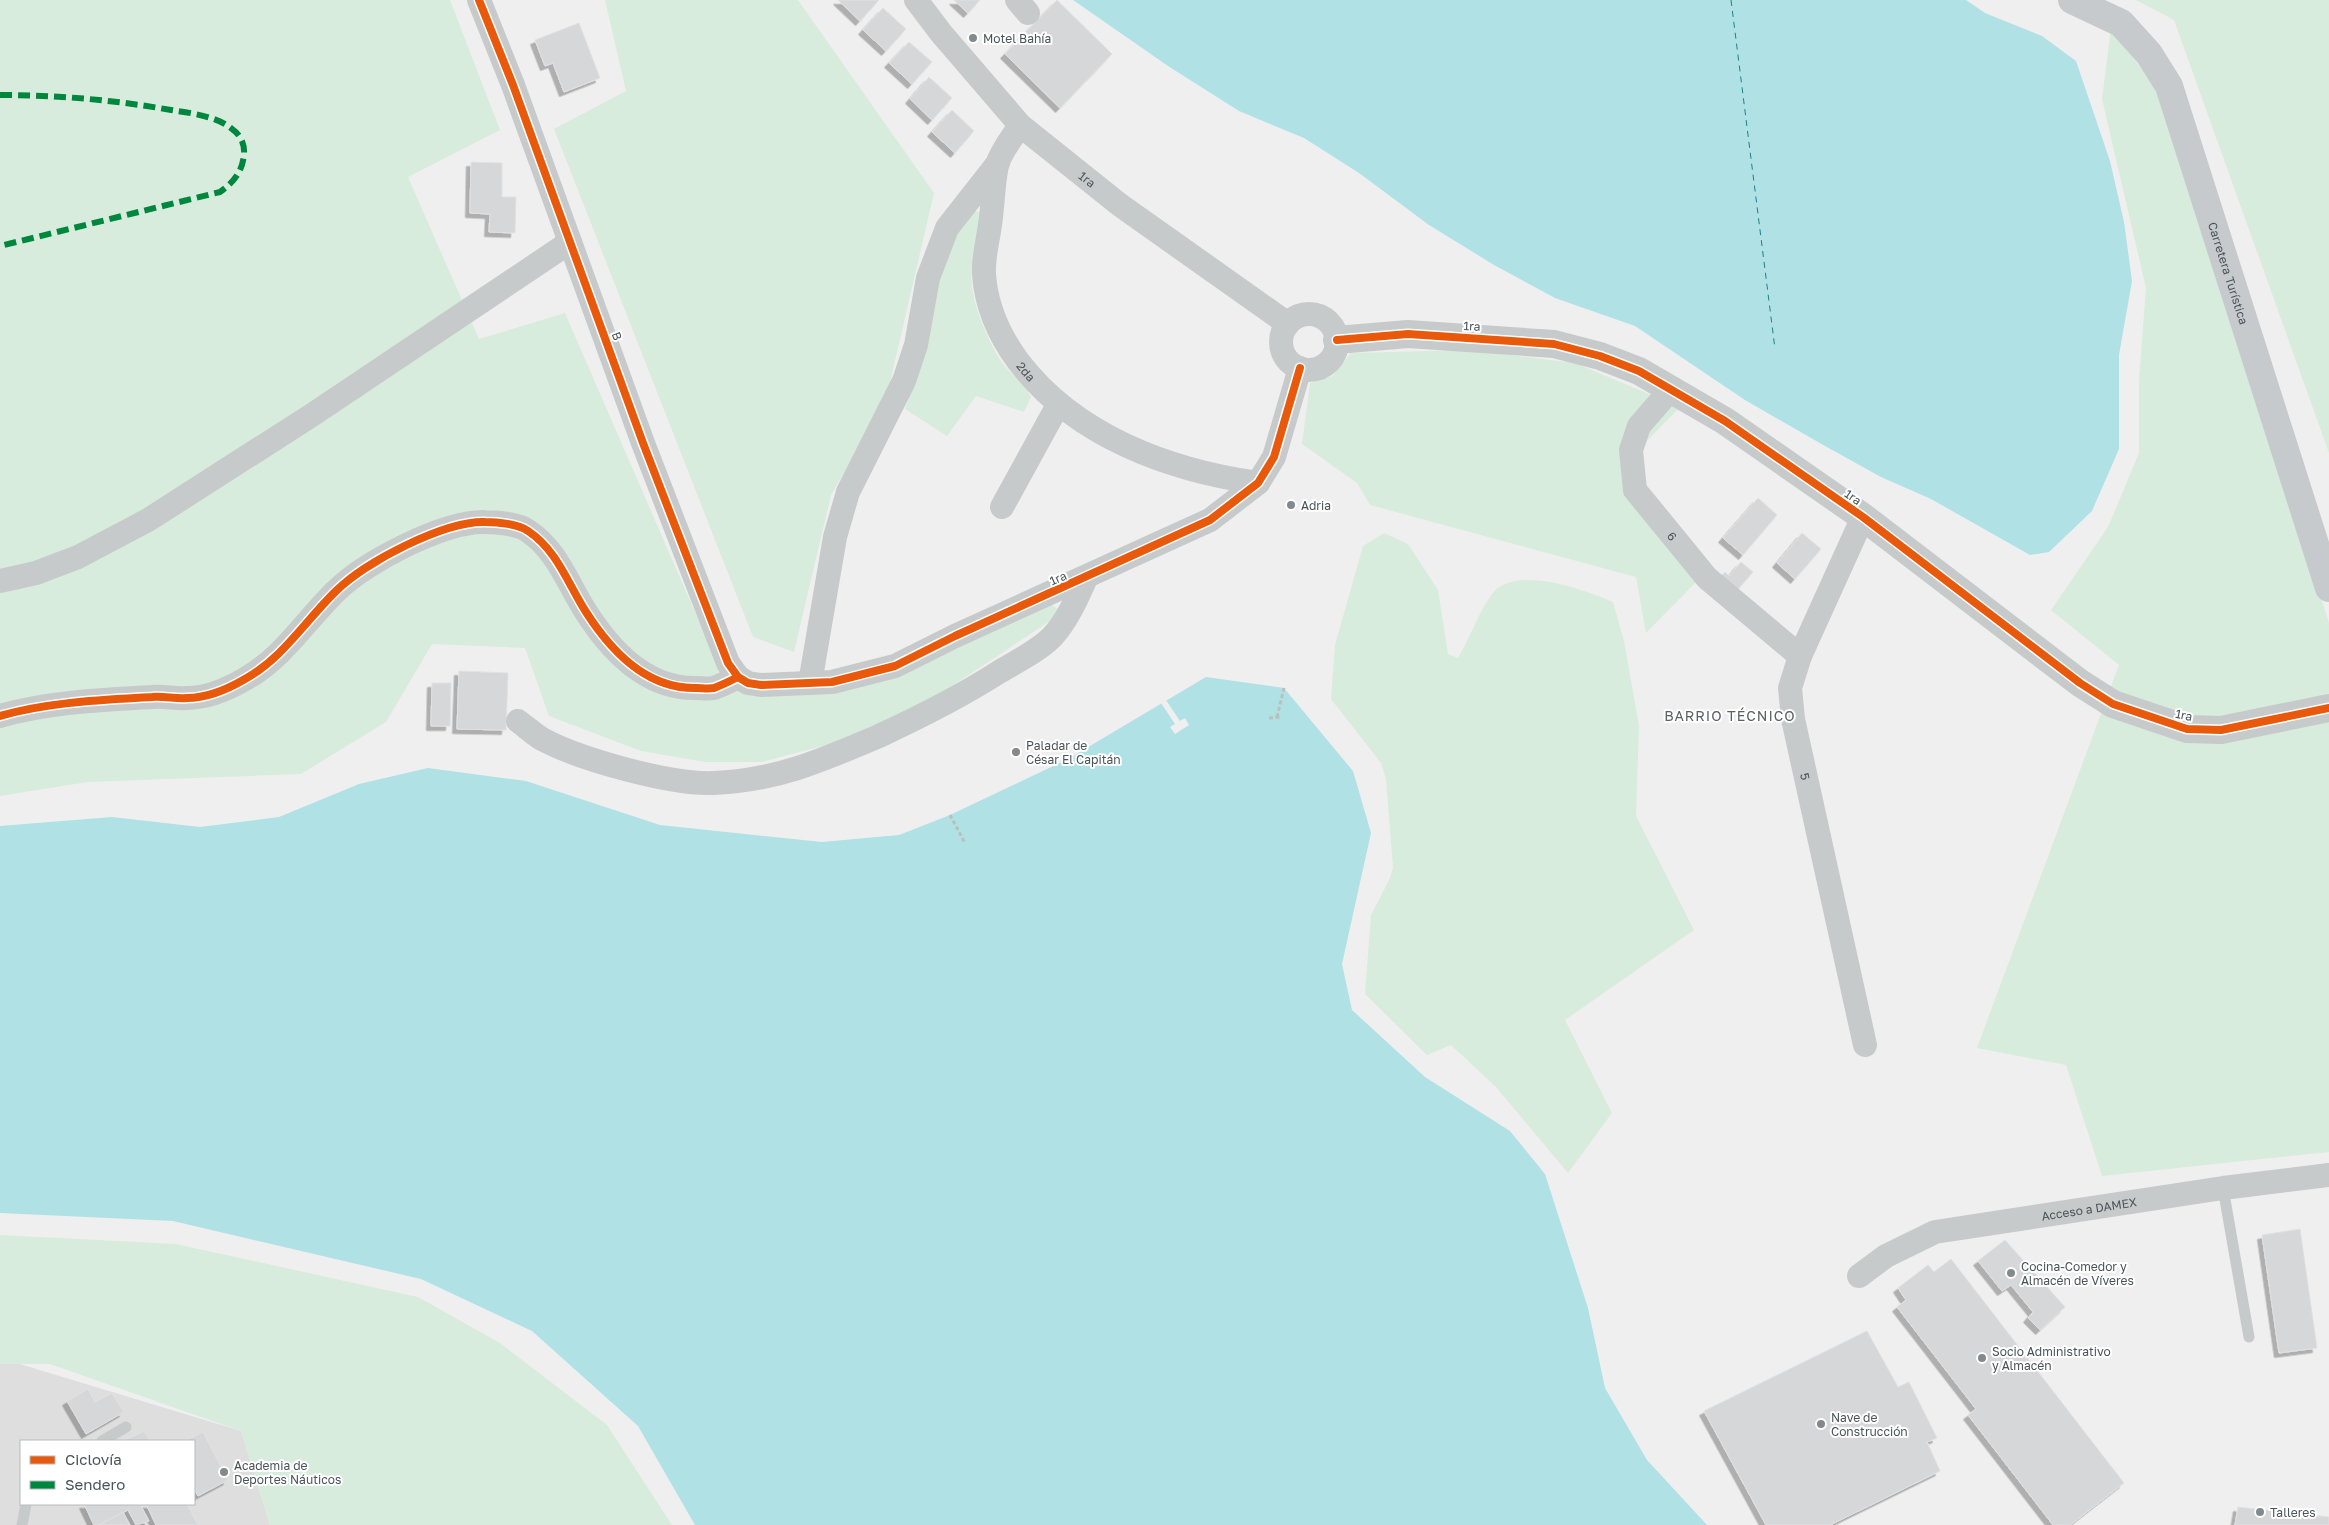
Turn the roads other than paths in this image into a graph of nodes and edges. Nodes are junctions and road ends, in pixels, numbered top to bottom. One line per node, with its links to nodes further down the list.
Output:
1 (479, 0): 6 (street, B)
2 (916, 0): 4 (street, 1ra)
3 (2072, 0): 17 (main road, Carretera Turística)
4 (1020, 125): 5 (street, 2da); 7 (street, 1ra)
5 (998, 163): 11 (street, 2da); 20 (street)
6 (570, 242): 16 (street); 19 (street, B)
7 (1288, 324): 8 (street); 9 (street)
8 (1337, 340): 9 (street); 10 (street, 1ra)
9 (1300, 368): 12 (street, 1ra)
10 (1672, 388): 14 (street, 1ra); 18 (street, 6)
11 (1058, 405): 12 (street, 2da); 13 (street)
12 (1258, 483): 15 (street, 1ra)
13 (1002, 507)
14 (1863, 517): 18 (street, 5); 21 (street, 1ra)
15 (1086, 578): 20 (street, 1ra); 23 (street)
16 (0, 581)
17 (2329, 588)
18 (1800, 656): 24 (street, 5)
19 (738, 677): 20 (street, 1ra); 22 (street)
20 (810, 682)
21 (2329, 708)
22 (0, 716)
23 (518, 721)
24 (1865, 1045)
25 (2329, 1175): 26 (street, Acceso a DAMEX)
26 (2223, 1188): 27 (street, Acceso a DAMEX); 28 (lane)
27 (1859, 1276)
28 (2249, 1337)
29 (126, 1427): 30 (lane)
30 (104, 1440)
31 (26, 1505): 32 (lane)
32 (22, 1525)

